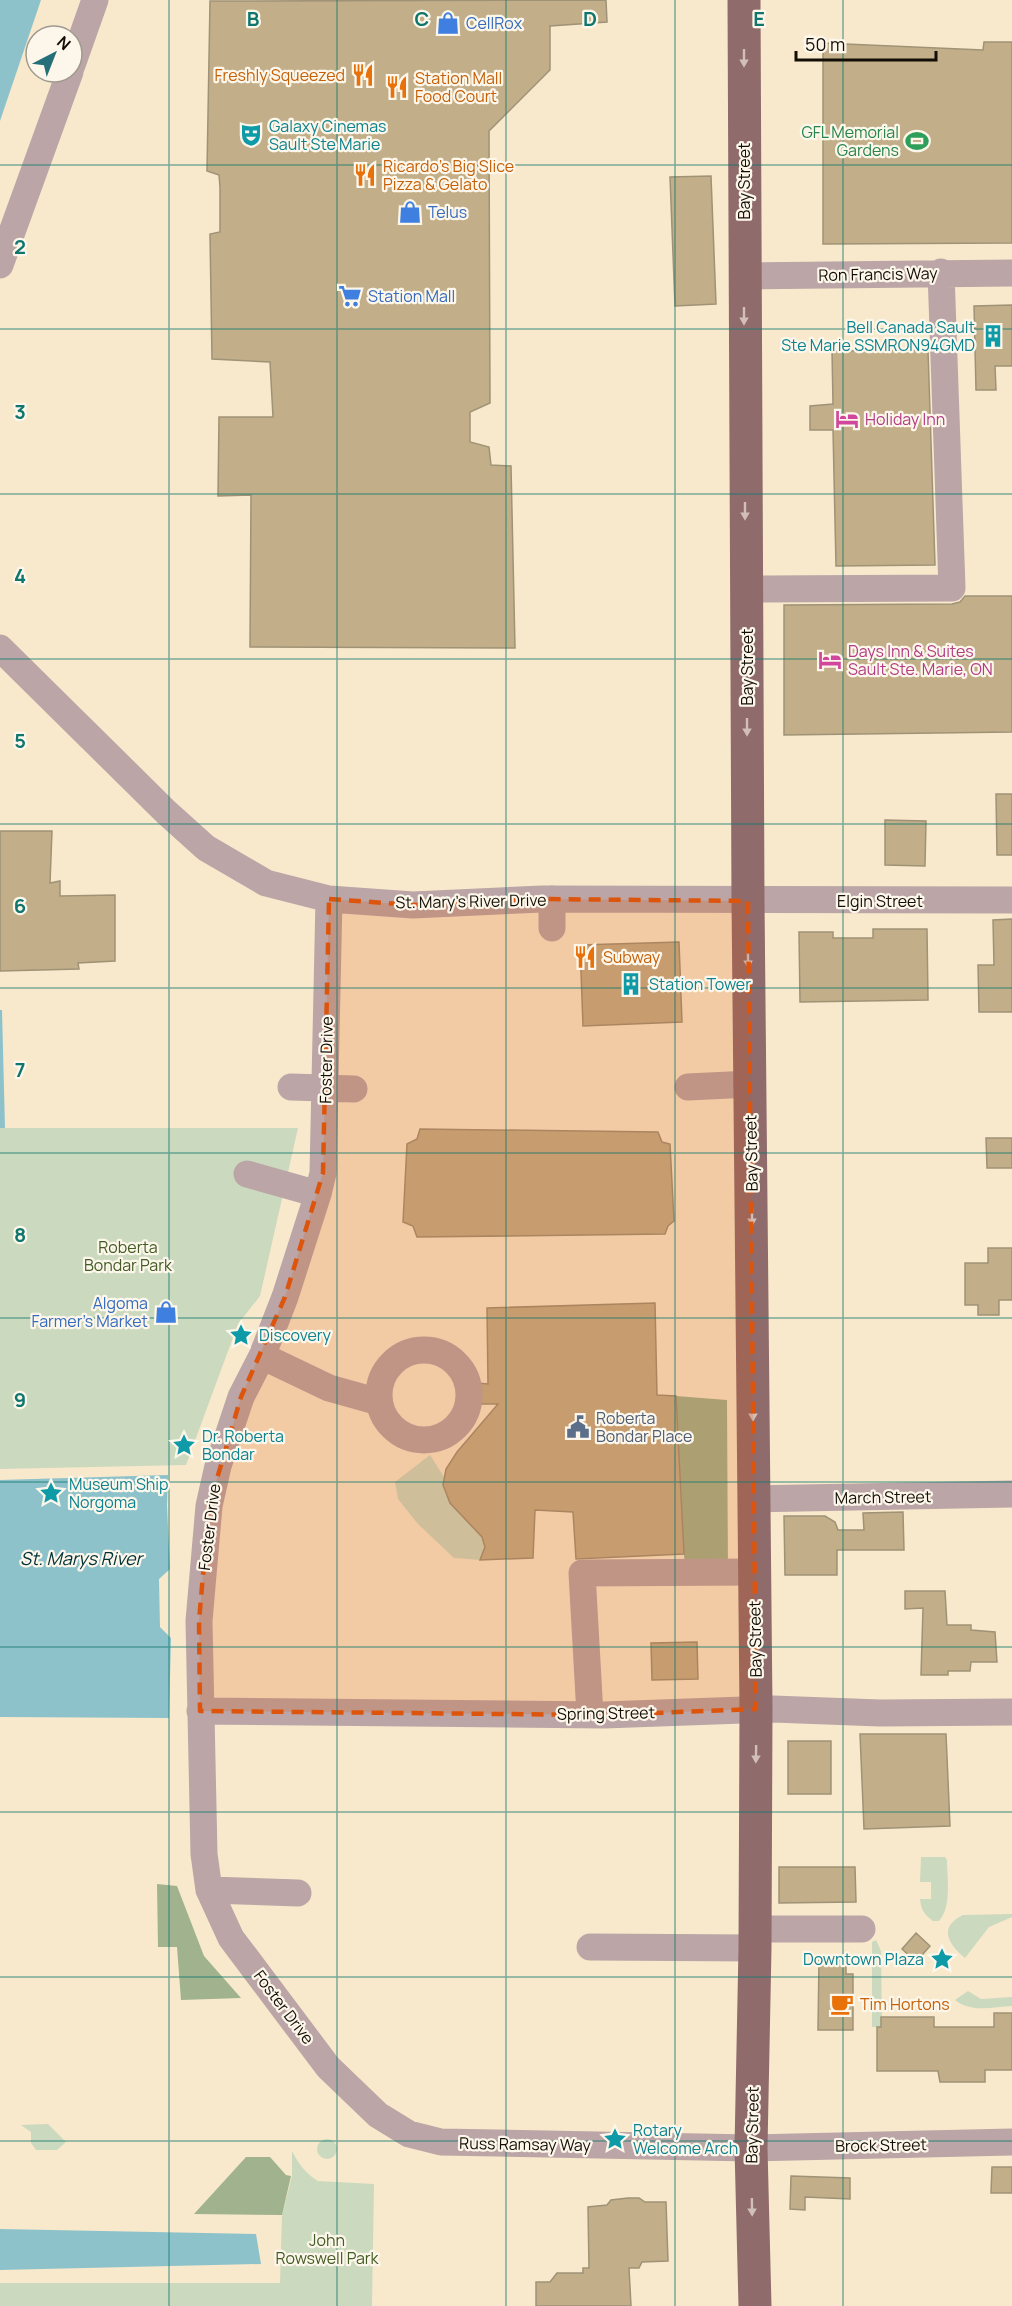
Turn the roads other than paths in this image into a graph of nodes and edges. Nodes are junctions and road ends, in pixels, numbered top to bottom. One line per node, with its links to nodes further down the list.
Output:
1 (95, 0): 3 (street)
2 (744, 0): 8 (main road, Bay Street, one-way to 8)
3 (84, 31)
4 (65, 84): 5 (street)
5 (0, 265)
6 (941, 272): 7 (street, Ron Francis Way); 8 (street, Ron Francis Way); 9 (street)
7 (1012, 273)
8 (744, 276): 9 (main road, Bay Street, one-way to 9)
9 (746, 589): 14 (main road, Bay Street, one-way to 14)
10 (0, 648): 11 (street, St. Mary's River Drive)
11 (329, 899): 12 (street, St. Mary's River Drive); 18 (street, Foster Drive)
12 (552, 899): 14 (street, St. Mary's River Drive); 15 (street)
13 (1012, 900): 14 (street, Elgin Street)
14 (748, 901): 16 (main road, Bay Street, one-way to 16)
15 (552, 928)
16 (750, 1084): 19 (street); 26 (main road, Bay Street, one-way to 26)
17 (291, 1087): 18 (street)
18 (326, 1087): 20 (street); 22 (street, Foster Drive)
19 (688, 1087)
20 (354, 1089)
21 (247, 1174): 22 (street)
22 (318, 1194): 23 (street, Foster Drive)
23 (262, 1356): 24 (street); 29 (street, Foster Drive)
24 (379, 1402)
25 (1012, 1494): 26 (street, March Street)
26 (753, 1499): 27 (main road, Bay Street)
27 (754, 1572): 28 (main road, Bay Street); 31 (street)
28 (756, 1709): 30 (street, Spring Street); 31 (street, Spring Street); 35 (main road, Bay Street, one-way to 35)
29 (200, 1711): 31 (street, Spring Street); 32 (street, Foster Drive)
30 (1012, 1712)
31 (590, 1715)
32 (209, 1890): 33 (street); 37 (street, Foster Drive)
33 (298, 1893)
34 (862, 1929): 35 (street)
35 (755, 1939): 36 (street); 39 (main road, Bay Street)
36 (590, 1947)
37 (378, 2115): 39 (street, Russ Ramsay Way)
38 (1012, 2142): 39 (street, Brock Street)
39 (751, 2148): 40 (main road, Bay Street, one-way to 40)
40 (755, 2306)

